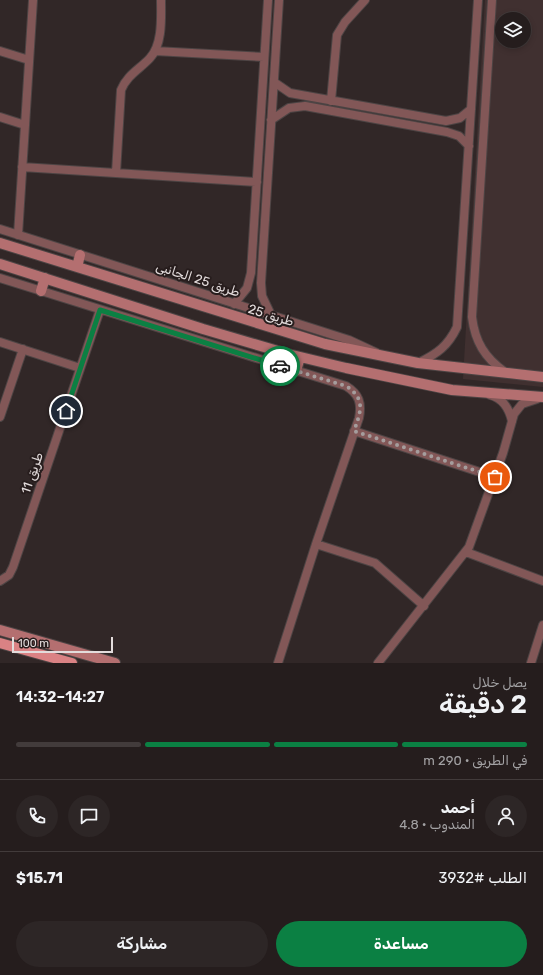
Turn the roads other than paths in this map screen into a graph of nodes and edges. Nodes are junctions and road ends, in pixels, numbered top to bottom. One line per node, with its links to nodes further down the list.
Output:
1 (33, 0): 11 (street)
2 (161, 0): 9 (street)
3 (268, 0): 10 (street)
4 (279, 0): 14 (street)
5 (365, 0): 15 (street)
6 (478, 0): 12 (street)
7 (492, 0): 13 (street)
8 (0, 51): 11 (street)
9 (155, 51): 10 (street); 22 (street)
10 (264, 57): 23 (street)
11 (29, 60): 19 (street)
12 (474, 63): 13 (street); 16 (street)
13 (487, 64): 45 (street)
14 (274, 82): 15 (street); 18 (street)
15 (331, 101): 16 (street)
16 (471, 109): 20 (street)
17 (0, 117): 19 (street)
18 (272, 120): 20 (street); 35 (street)
19 (25, 125): 21 (street)
20 (469, 146): 42 (street)
21 (22, 168): 22 (street); 25 (street)
22 (116, 173): 23 (street)
23 (257, 182): 33 (street)
24 (0, 229): 25 (street, طريق 25 الجانبى)
25 (18, 235): 27 (street, طريق 25 الجانبى)
26 (0, 243): 29 (street, طريق 25)
27 (80, 255): 29 (street); 33 (street, طريق 25 الجانبى)
28 (0, 264): 31 (street)
29 (77, 267): 36 (street, طريق 25)
30 (0, 278): 32 (street)
31 (45, 278): 32 (street); 39 (street)
32 (41, 291): 34 (street)
33 (234, 304): 35 (street, طريق 25 الجانبى)
34 (100, 310): 43 (street, طريق 11); 44 (street)
35 (270, 315): 41 (street, طريق 25 الجانبى)
36 (294, 336): 39 (street); 41 (street, طريق 25)
37 (0, 342): 38 (street)
38 (23, 349): 43 (street); 49 (street)
39 (288, 354): 40 (street)
40 (300, 357): 44 (street); 47 (street)
41 (386, 358): 42 (street, طريق 25)
42 (418, 363): 45 (street, طريق 25)
43 (80, 368): 55 (street, طريق 11)
44 (296, 371): 51 (street)
45 (507, 374): 46 (street, طريق 25)
46 (540, 376)
47 (485, 393): 48 (street); 50 (street)
48 (543, 397): 50 (street)
49 (0, 417)
50 (512, 422): 52 (street)
51 (354, 431): 52 (street); 53 (street)
52 (495, 477): 54 (street)
53 (316, 544): 57 (street); 63 (street)
54 (466, 552): 56 (street); 57 (street)
55 (0, 581)
56 (543, 581)
57 (424, 606): 64 (street)
58 (543, 625): 65 (street)
59 (0, 630): 62 (street)
60 (0, 643): 61 (main road)
61 (72, 663)
62 (115, 663)
63 (278, 663)
64 (378, 663)
65 (531, 663)

